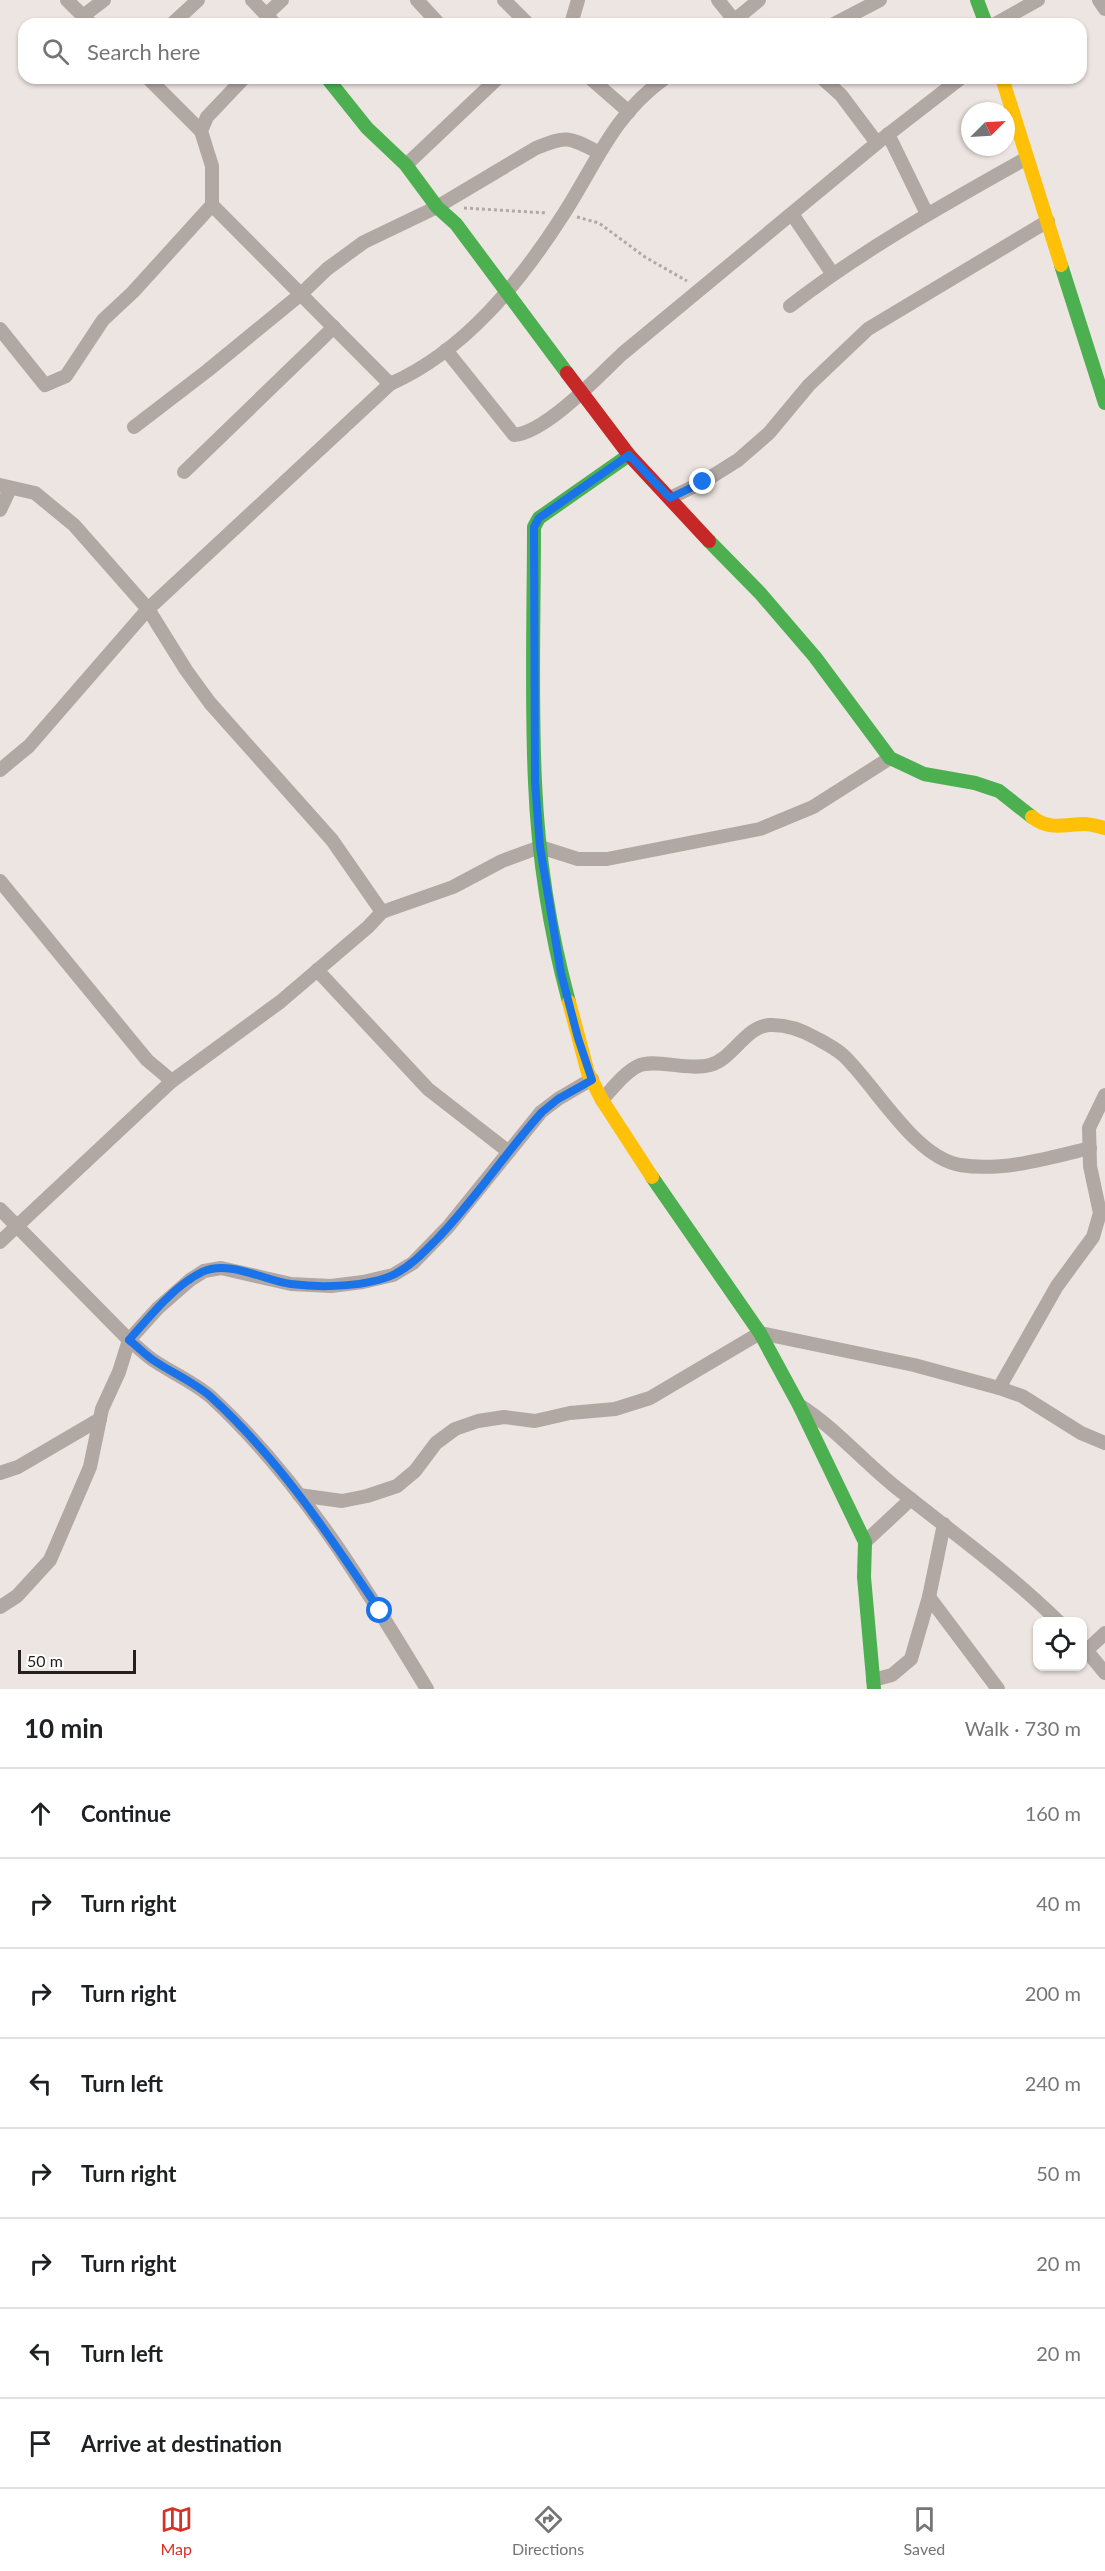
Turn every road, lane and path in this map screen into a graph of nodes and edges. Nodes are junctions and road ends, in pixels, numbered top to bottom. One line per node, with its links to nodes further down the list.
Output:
1 (67, 0): 16 (street)
2 (104, 0): 17 (street)
3 (198, 0): 18 (street)
4 (252, 0): 19 (street)
5 (282, 0): 20 (street)
6 (417, 0): 21 (street)
7 (504, 0): 22 (street)
8 (578, 0): 23 (street)
9 (718, 0): 24 (street)
10 (759, 0): 25 (street)
11 (880, 0): 26 (street)
12 (977, 0): 27 (street)
13 (1038, 0): 28 (street)
14 (1099, 0): 15 (street)
15 (1105, 9)
16 (85, 18)
17 (89, 18)
18 (178, 18)
19 (269, 18)
20 (271, 18)
21 (434, 18)
22 (522, 18)
23 (573, 18)
24 (729, 18)
25 (737, 18)
26 (846, 18)
27 (984, 18)
28 (1006, 18)
29 (154, 84): 39 (street)
30 (238, 84): 39 (street)
31 (332, 84): 44 (street)
32 (489, 84): 44 (street)
33 (597, 84): 38 (street)
34 (657, 84): 38 (street)
35 (828, 84): 41 (street)
36 (953, 84): 40 (street)
37 (1004, 84): 43 (street)
38 (629, 112): 42 (street)
39 (201, 131): 45 (street)
40 (888, 134): 41 (street); 49 (street)
41 (877, 143): 48 (street)
42 (598, 152): 46 (street); 47 (street)
43 (1027, 158): 49 (street); 50 (street)
44 (406, 165): 46 (street)
45 (212, 205): 54 (street); 57 (street)
46 (437, 207): 47 (path); 53 (street); 54 (street)
47 (564, 214): 52 (path); 53 (street)
48 (792, 214): 51 (street); 52 (street)
49 (927, 214): 51 (street)
50 (1048, 221): 61 (street); 66 (street)
51 (832, 273): 55 (street)
52 (702, 289): 60 (street)
53 (508, 292): 58 (street); 60 (street)
54 (301, 294): 56 (street); 62 (street)
55 (790, 306)
56 (334, 327): 59 (street); 64 (street)
57 (0, 329)
58 (446, 350): 59 (street); 60 (street)
59 (390, 384): 68 (street)
60 (584, 392): 63 (street)
61 (1105, 403)
62 (134, 427)
63 (629, 455): 66 (street); 72 (street)
64 (184, 472)
65 (5, 487): 67 (street); 68 (street)
66 (670, 498): 69 (street)
67 (0, 510)
68 (148, 609): 70 (street); 74 (street)
69 (890, 758): 71 (street); 72 (street)
70 (0, 770)
71 (1105, 828)
72 (540, 847): 74 (street); 76 (street)
73 (0, 881): 77 (street)
74 (382, 912): 75 (street)
75 (317, 970): 77 (street); 81 (street)
76 (592, 1080): 79 (street); 81 (street)
77 (172, 1081): 83 (street)
78 (1105, 1095): 80 (street)
79 (602, 1100): 80 (street); 85 (street)
80 (1090, 1148): 87 (street)
81 (509, 1152): 86 (street)
82 (0, 1209): 83 (street)
83 (17, 1226): 84 (street); 86 (street)
84 (0, 1242)
85 (760, 1333): 87 (street); 88 (street); 92 (street)
86 (129, 1340): 89 (street); 92 (street)
87 (999, 1388): 90 (street)
88 (799, 1405): 93 (street); 95 (street)
89 (100, 1419): 91 (street); 97 (street)
90 (1105, 1443)
91 (0, 1473)
92 (299, 1495): 104 (street)
93 (911, 1499): 94 (street); 95 (street)
94 (944, 1524): 96 (street); 98 (street)
95 (865, 1542): 103 (street)
96 (929, 1597): 103 (street); 105 (street)
97 (0, 1607)
98 (1054, 1617)
99 (1105, 1633): 100 (street)
100 (1087, 1646)
101 (1087, 1650): 102 (street)
102 (1105, 1672)
103 (874, 1685)
104 (427, 1689)
105 (998, 1689)

